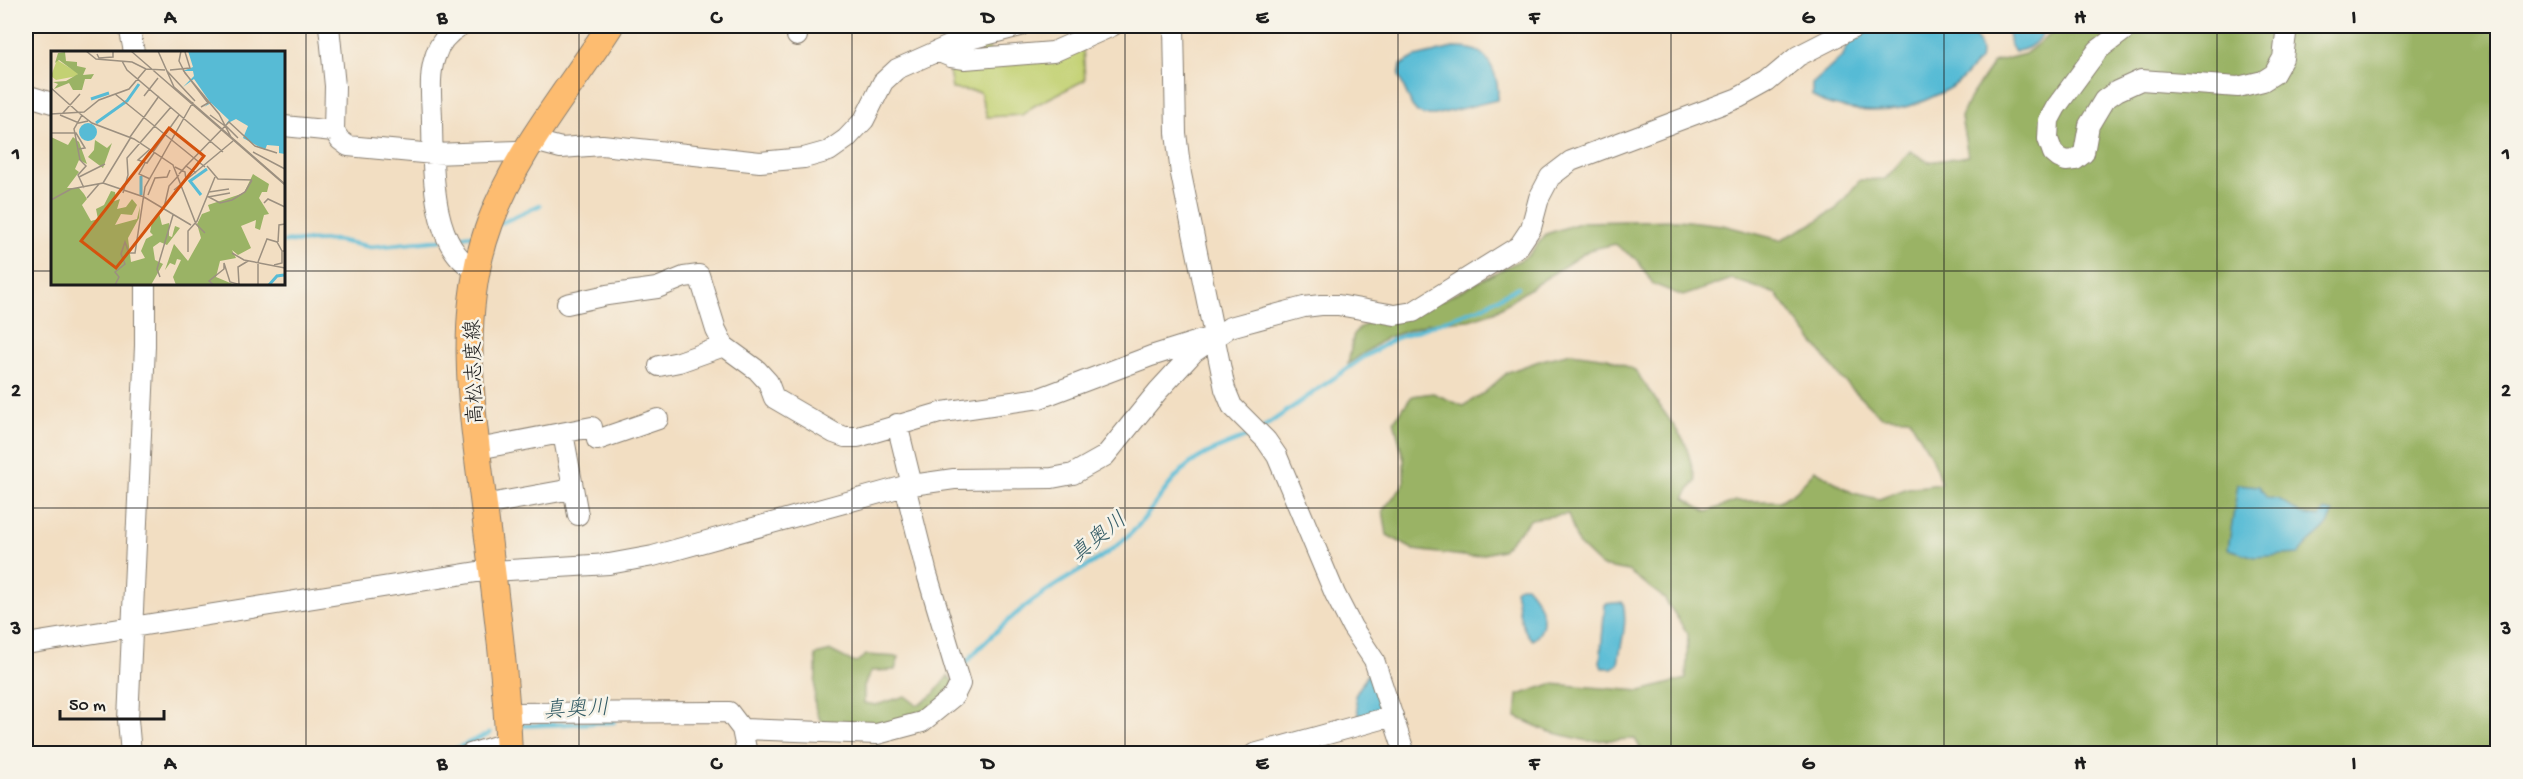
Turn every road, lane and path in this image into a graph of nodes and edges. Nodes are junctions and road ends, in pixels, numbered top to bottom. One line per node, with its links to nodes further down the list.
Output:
1 (129, 26): 11 (street)
2 (329, 26): 16 (street)
3 (460, 26): 18 (street)
4 (610, 26): 17 (main road, 高松志度線)
5 (1020, 26): 12 (street)
6 (1112, 26): 12 (street)
7 (1174, 26): 22 (street)
8 (1857, 26): 22 (street)
9 (2130, 26): 10 (street)
10 (2287, 26)
11 (134, 51)
12 (937, 51): 17 (street)
13 (26, 95): 14 (street)
14 (51, 103)
15 (285, 126): 16 (street)
16 (334, 131): 18 (street)
17 (529, 145): 18 (street); 19 (main road, 高松志度線)
18 (433, 154): 19 (street)
19 (476, 270): 28 (main road, 高松志度線)
20 (145, 285): 34 (street)
21 (567, 304): 23 (street)
22 (1215, 336): 26 (street); 29 (street); 37 (street)
23 (724, 346): 24 (street); 26 (street)
24 (659, 366)
25 (658, 419): 27 (street)
26 (897, 424): 29 (street)
27 (563, 433): 28 (street); 30 (street)
28 (478, 449): 31 (main road, 高松志度線)
29 (908, 485): 33 (street); 38 (street)
30 (572, 489): 31 (street); 32 (street)
31 (484, 505): 33 (main road, 高松志度線)
32 (578, 516)
33 (492, 570): 34 (street); 36 (main road, 高松志度線)
34 (131, 628): 35 (street); 40 (street)
35 (26, 644)
36 (506, 713): 38 (street); 39 (main road, 高松志度線)
37 (1393, 716): 43 (street); 44 (street)
38 (742, 729): 42 (street)
39 (509, 748): 41 (street)
40 (130, 753)
41 (470, 753)
42 (747, 753)
43 (1254, 753)
44 (1405, 753)

